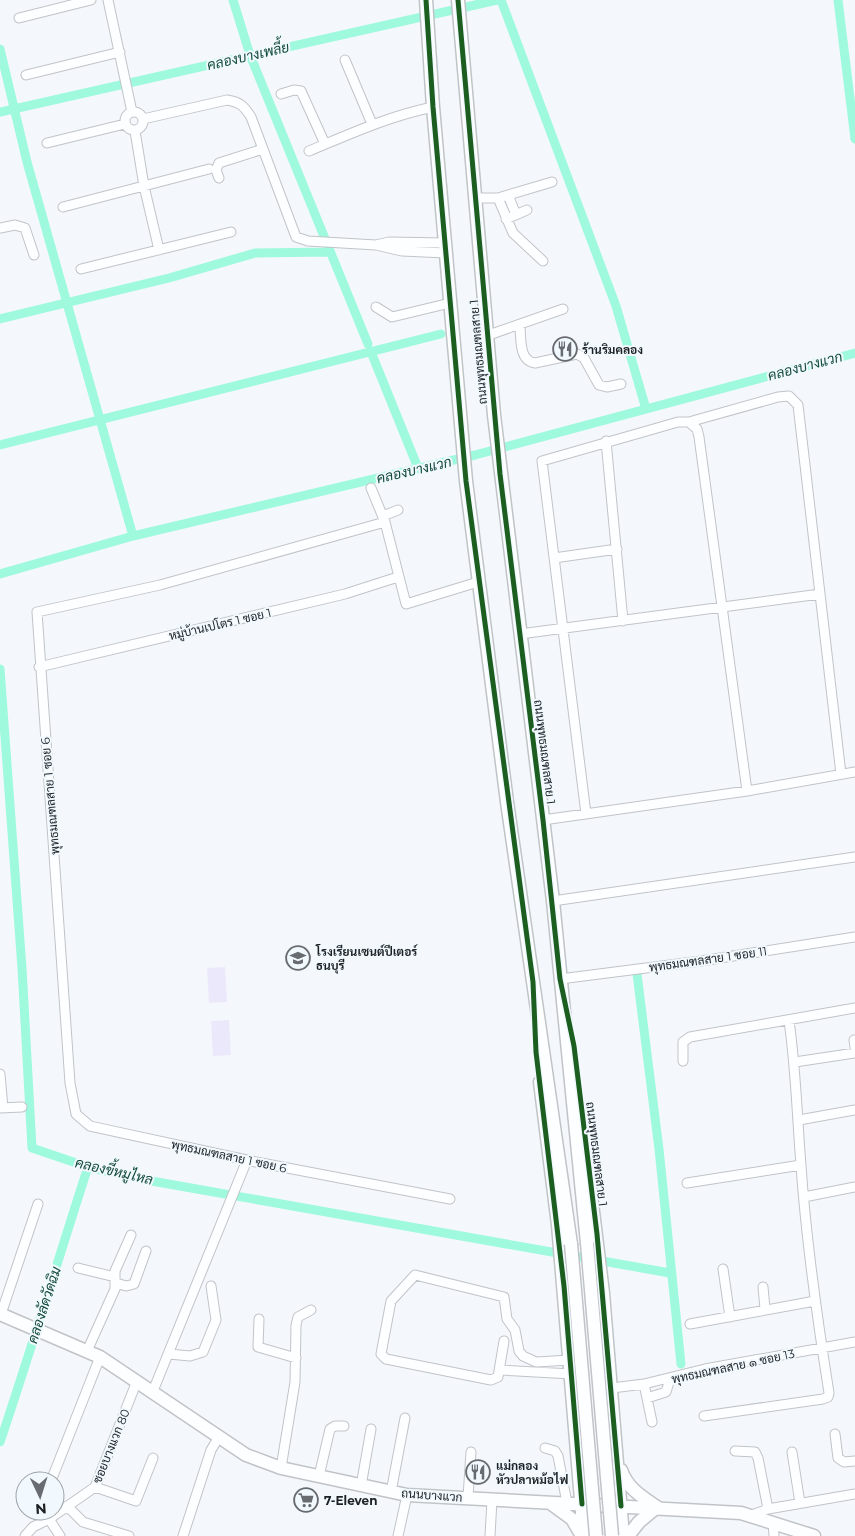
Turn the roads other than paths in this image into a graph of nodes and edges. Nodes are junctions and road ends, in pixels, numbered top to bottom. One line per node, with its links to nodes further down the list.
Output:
1 (91, 0): 5 (street)
2 (108, 0): 6 (street)
3 (426, 4): 10 (main road, ถนนพุทธมณฑลสาย 1)
4 (458, 6): 25 (main road, ถนนพุทธมณฑลสาย 1)
5 (19, 18)
6 (120, 52): 8 (street); 11 (street)
7 (345, 60): 14 (street)
8 (26, 75)
9 (281, 94): 17 (street)
10 (433, 107): 14 (street); 33 (main road, ถนนพุทธมณฑลสาย 1)
11 (132, 112): 12 (street); 13 (street)
12 (143, 120): 15 (street); 18 (street)
13 (125, 124): 15 (street); 16 (street)
14 (372, 124): 17 (street)
15 (135, 131): 23 (street)
16 (47, 144)
17 (325, 144): 19 (street)
18 (263, 149): 21 (street); 33 (street)
19 (309, 151)
20 (209, 169): 23 (street)
21 (219, 178)
22 (552, 182): 24 (street)
23 (144, 186): 27 (street); 34 (street)
24 (508, 195): 26 (street); 29 (street)
25 (475, 198): 26 (street); 42 (main road, ถนนพุทธมณฑลสาย 1)
26 (498, 198): 30 (street)
27 (63, 207)
28 (528, 210): 29 (street)
29 (516, 214): 30 (street)
30 (506, 219): 36 (street)
31 (0, 228): 35 (street)
32 (231, 232): 34 (street)
33 (445, 248): 38 (main road, ถนนพุทธมณฑลสาย 1)
34 (159, 250): 37 (street)
35 (34, 255)
36 (543, 260)
37 (81, 268)
38 (450, 303): 39 (street); 52 (main road, ถนนพุทธมณฑลสาย 1)
39 (376, 306)
40 (562, 309): 41 (street)
41 (520, 326): 42 (street); 43 (street)
42 (486, 336): 57 (main road, ถนนพุทธมณฑลสาย 1)
43 (620, 384)
44 (689, 422): 45 (street); 53 (street); 54 (street)
45 (606, 441): 49 (street); 50 (street)
46 (371, 488): 48 (street)
47 (398, 510): 48 (street)
48 (384, 519): 51 (street); 58 (street, พุทธมณฑลสาย 1 ซอย 6)
49 (617, 549): 50 (street); 55 (street)
50 (554, 558): 56 (street)
51 (398, 577): 52 (street); 58 (street, หมู่บ้านเปโตร 1 ซอย 1)
52 (478, 582): 68 (main road, ถนนพุทธมณฑลสาย 1)
53 (820, 594): 54 (street); 60 (street)
54 (723, 606): 55 (street); 61 (street)
55 (624, 621): 56 (street)
56 (564, 629): 57 (street); 62 (street)
57 (520, 634): 63 (main road, ถนนพุทธมณฑลสาย 1)
58 (40, 667): 79 (street, พุทธมณฑลสาย 1 ซอย 6)
59 (855, 772): 60 (street)
60 (841, 774): 61 (street)
61 (747, 791): 62 (street)
62 (586, 814): 63 (street)
63 (543, 820): 65 (main road, ถนนพุทธมณฑลสาย 1)
64 (855, 857): 65 (street)
65 (553, 901): 67 (main road, ถนนพุทธมณฑลสาย 1)
66 (855, 937): 67 (street, พุทธมณฑลสาย 1 ซอย 11)
67 (560, 979): 113 (main road, ถนนพุทธมณฑลสาย 1); 163 (main road, ถนนพุทธมณฑลสาย 1, bridge)
68 (533, 982): 107 (main road, ถนนพุทธมณฑลสาย 1); 162 (main road, ถนนพุทธมณฑลสาย 1, bridge)
69 (855, 1008): 70 (street)
70 (789, 1020): 72 (street); 73 (street)
71 (855, 1053): 73 (street)
72 (683, 1061)
73 (795, 1062): 78 (street)
74 (0, 1074): 76 (street)
75 (22, 1107): 76 (street)
76 (2, 1108)
77 (855, 1110): 78 (street)
78 (799, 1120): 80 (street)
79 (247, 1160): 84 (street, พุทธมณฑลสาย 1 ซอย 6); 104 (street)
80 (801, 1165): 81 (street); 83 (street)
81 (687, 1183)
82 (855, 1187): 83 (street)
83 (804, 1197): 93 (street)
84 (450, 1199)
85 (38, 1204): 96 (street)
86 (131, 1235): 90 (street)
87 (146, 1251): 90 (street)
88 (78, 1268): 90 (street)
89 (723, 1269): 97 (street)
90 (115, 1280): 103 (street)
91 (212, 1286): 104 (street)
92 (763, 1287): 94 (street)
93 (816, 1301): 94 (street); 102 (street)
94 (765, 1309): 97 (street)
95 (311, 1310): 106 (street)
96 (0, 1314): 103 (main road, ถนนบางแวก)
97 (730, 1316): 99 (street)
98 (259, 1319): 106 (street)
99 (690, 1324)
100 (504, 1342): 108 (street)
101 (855, 1342): 102 (street, พุทธมณฑลสาย ๑ ซอย 13)
102 (822, 1348): 110 (street, พุทธมณฑลสาย ๑ ซอย 13); 116 (street)
103 (87, 1351): 105 (main road, ถนนบางแวก)
104 (168, 1354): 114 (street)
105 (100, 1357): 111 (main road, ถนนบางแวก); 133 (street)
106 (296, 1358): 132 (street)
107 (570, 1360): 108 (street); 109 (main road, ถนนพุทธมณฑลสาย 1)
108 (500, 1370): 109 (street)
109 (572, 1374): 121 (main road, ถนนพุทธมณฑลสาย 1)
110 (670, 1379): 112 (street, พุทธมณฑลสาย ๑ ซอย 13); 115 (street)
111 (137, 1381): 114 (main road, ถนนบางแวก); 136 (street, ซอยบางแวก 80)
112 (644, 1384): 113 (street, พุทธมณฑลสาย ๑ ซอย 13); 115 (street)
113 (612, 1388): 122 (main road, ถนนพุทธมณฑลสาย 1)
114 (153, 1391): 124 (main road, ถนนบางแวก)
115 (647, 1398): 118 (street)
116 (704, 1416)
117 (405, 1418): 137 (street)
118 (652, 1422)
119 (344, 1426): 134 (street)
120 (371, 1428): 135 (street)
121 (576, 1430): 122 (main road); 145 (main road, ถนนพุทธมณฑลสาย 1)
122 (615, 1431): 130 (main road, ถนนพุทธมณฑลสาย 1)
123 (835, 1434): 131 (street)
124 (219, 1437): 132 (main road, ถนนบางแวก); 158 (street)
125 (545, 1448): 143 (street)
126 (735, 1451): 150 (street)
127 (471, 1452): 140 (street)
128 (792, 1452): 144 (street)
129 (153, 1458): 136 (street)
130 (618, 1460): 147 (main road, ถนนพุทธมณฑลสาย 1); 148 (main road)
131 (855, 1461)
132 (282, 1468): 134 (main road, ถนนบางแวก)
133 (55, 1471)
134 (319, 1476): 135 (main road, ถนนบางแวก)
135 (361, 1486): 137 (main road, ถนนบางแวก)
136 (95, 1487): 146 (street, ซอยบางแวก 80)
137 (391, 1492): 139 (main road, ถนนบางแวก)
138 (855, 1494): 144 (street)
139 (407, 1495): 140 (main road, ถนนบางแวก); 159 (street)
140 (468, 1497): 141 (main road, ถนนบางแวก)
141 (492, 1500): 142 (main road, ถนนบางแวก); 160 (street)
142 (545, 1501): 143 (main road, ถนนบางแวก); 161 (main road)
143 (567, 1503): 145 (main road, ถนนบางแวก)
144 (800, 1503): 150 (street)
145 (582, 1504): 147 (main road, ถนนบางแวก); 161 (main road, ถนนพุทธมณฑลสาย 1)
146 (68, 1506): 149 (street, ซอยบางแวก 80); 157 (street)
147 (621, 1506): 148 (main road, ถนนบางแวก); 164 (main road, ถนนพุทธมณฑลสาย 1)
148 (657, 1507): 151 (main road, ถนนบางแวก); 165 (main road)
149 (65, 1508)
150 (768, 1509): 151 (street)
151 (752, 1515): 154 (main road, ถนนบางแวก)
152 (45, 1521): 155 (street, ซอยบางแวก 80)
153 (50, 1521): 156 (street)
154 (772, 1522): 166 (street); 167 (main road, ถนนบางแวก)
155 (25, 1536)
156 (60, 1536)
157 (129, 1536)
158 (183, 1536)
159 (398, 1536)
160 (490, 1536)
161 (583, 1536)
162 (596, 1536)
163 (612, 1536)
164 (623, 1536)
165 (628, 1536)
166 (774, 1536)
167 (814, 1536)

